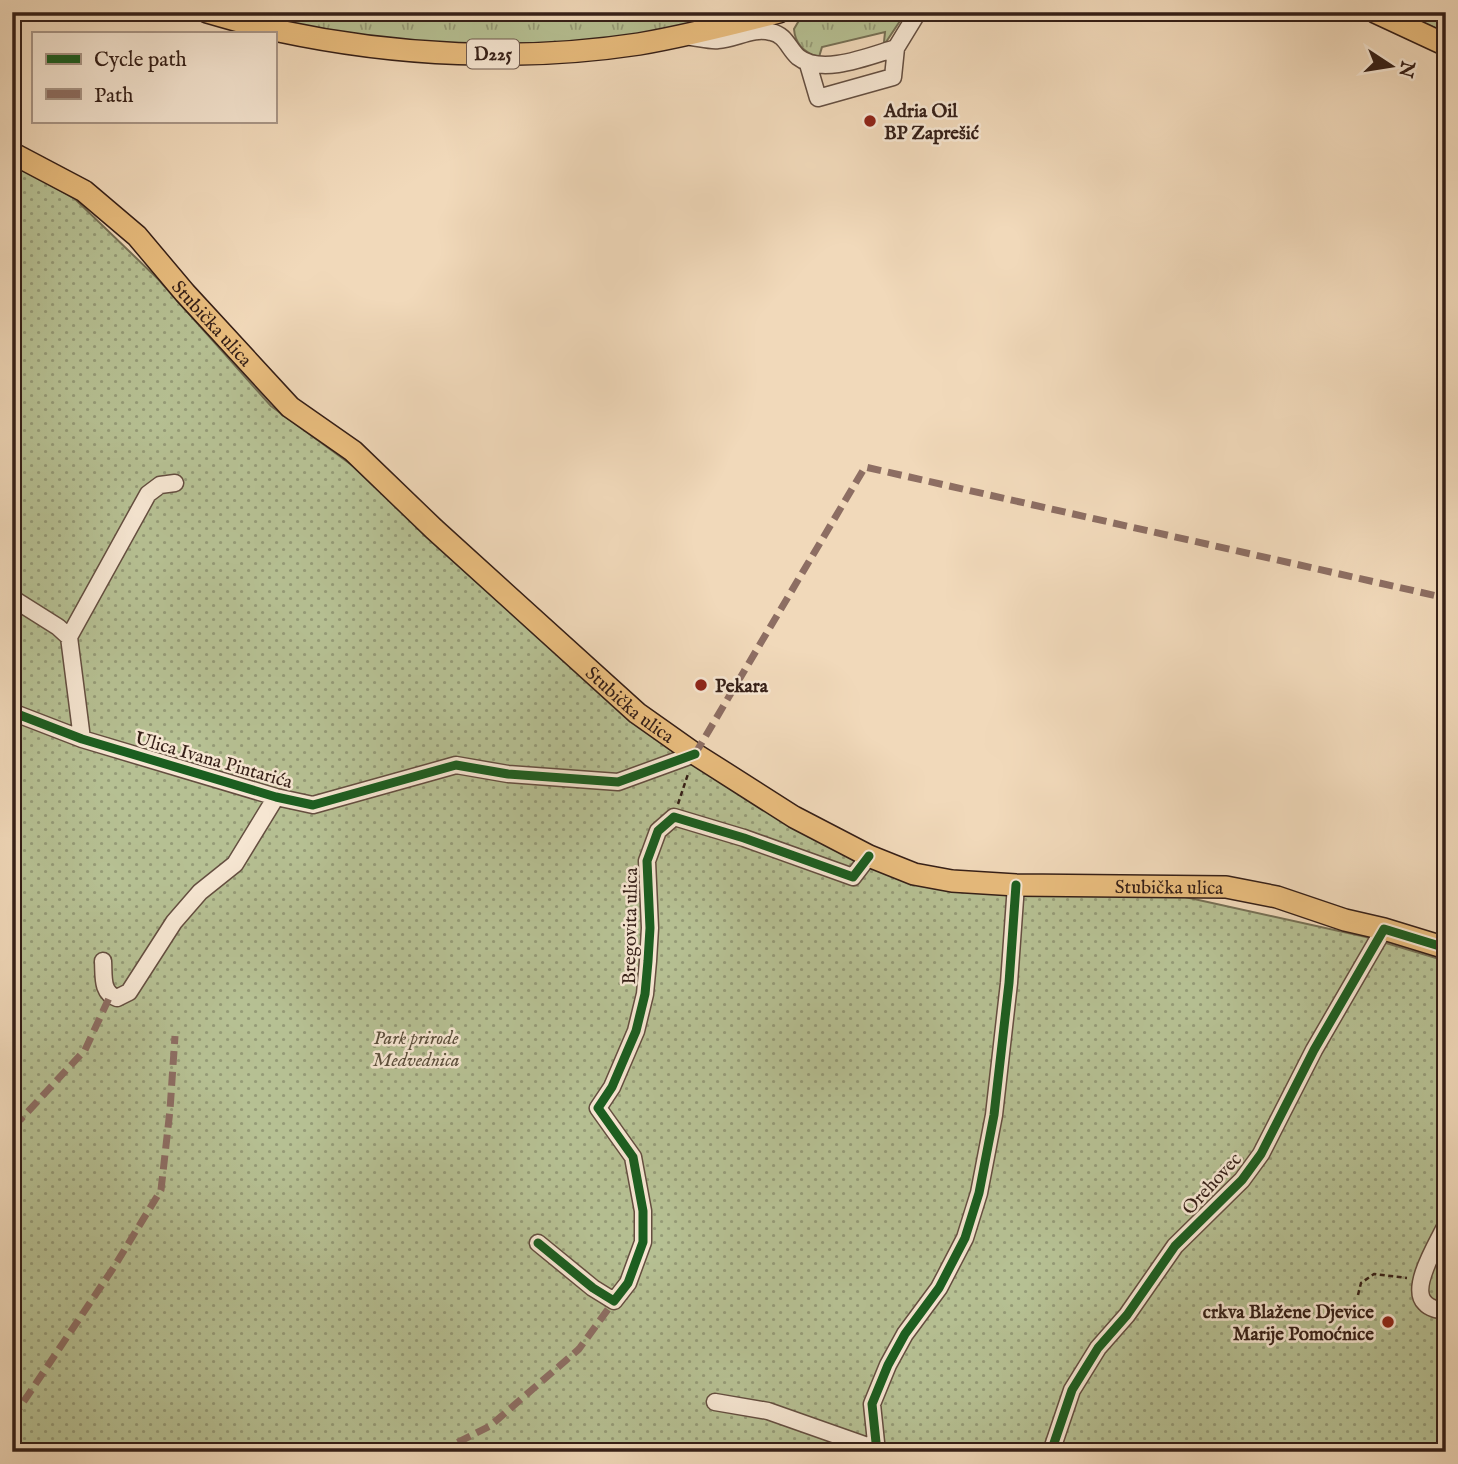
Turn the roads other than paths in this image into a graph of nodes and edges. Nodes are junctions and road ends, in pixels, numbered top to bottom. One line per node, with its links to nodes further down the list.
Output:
1 (207, 12): 5 (main road, D225)
2 (779, 12): 5 (main road, D225)
3 (918, 12): 7 (street)
4 (1375, 12): 6 (main road)
5 (682, 36): 8 (street)
6 (1446, 45)
7 (897, 48): 8 (street); 8 (street)
8 (807, 64)
9 (12, 153): 15 (main road, Stubička ulica)
10 (175, 483): 12 (street)
11 (12, 598): 12 (street)
12 (69, 637): 14 (street)
13 (12, 712): 14 (street, Ulica Ivana Pintarića)
14 (82, 738): 16 (street, Ulica Ivana Pintarića)
15 (695, 754): 16 (street, Ulica Ivana Pintarića); 17 (main road, Stubička ulica)
16 (276, 797): 21 (street, Ulica Ivana Pintarića)
17 (869, 856): 18 (main road, Stubička ulica); 23 (street, Bregovita ulica)
18 (1016, 885): 19 (main road, Stubička ulica); 26 (street)
19 (1384, 929): 20 (main road, Stubička ulica); 27 (street, Orehovec)
20 (1446, 948)
21 (103, 961)
22 (1446, 1225): 24 (street)
23 (538, 1243)
24 (1446, 1311)
25 (715, 1402): 26 (street)
26 (876, 1450)
27 (1051, 1452)

